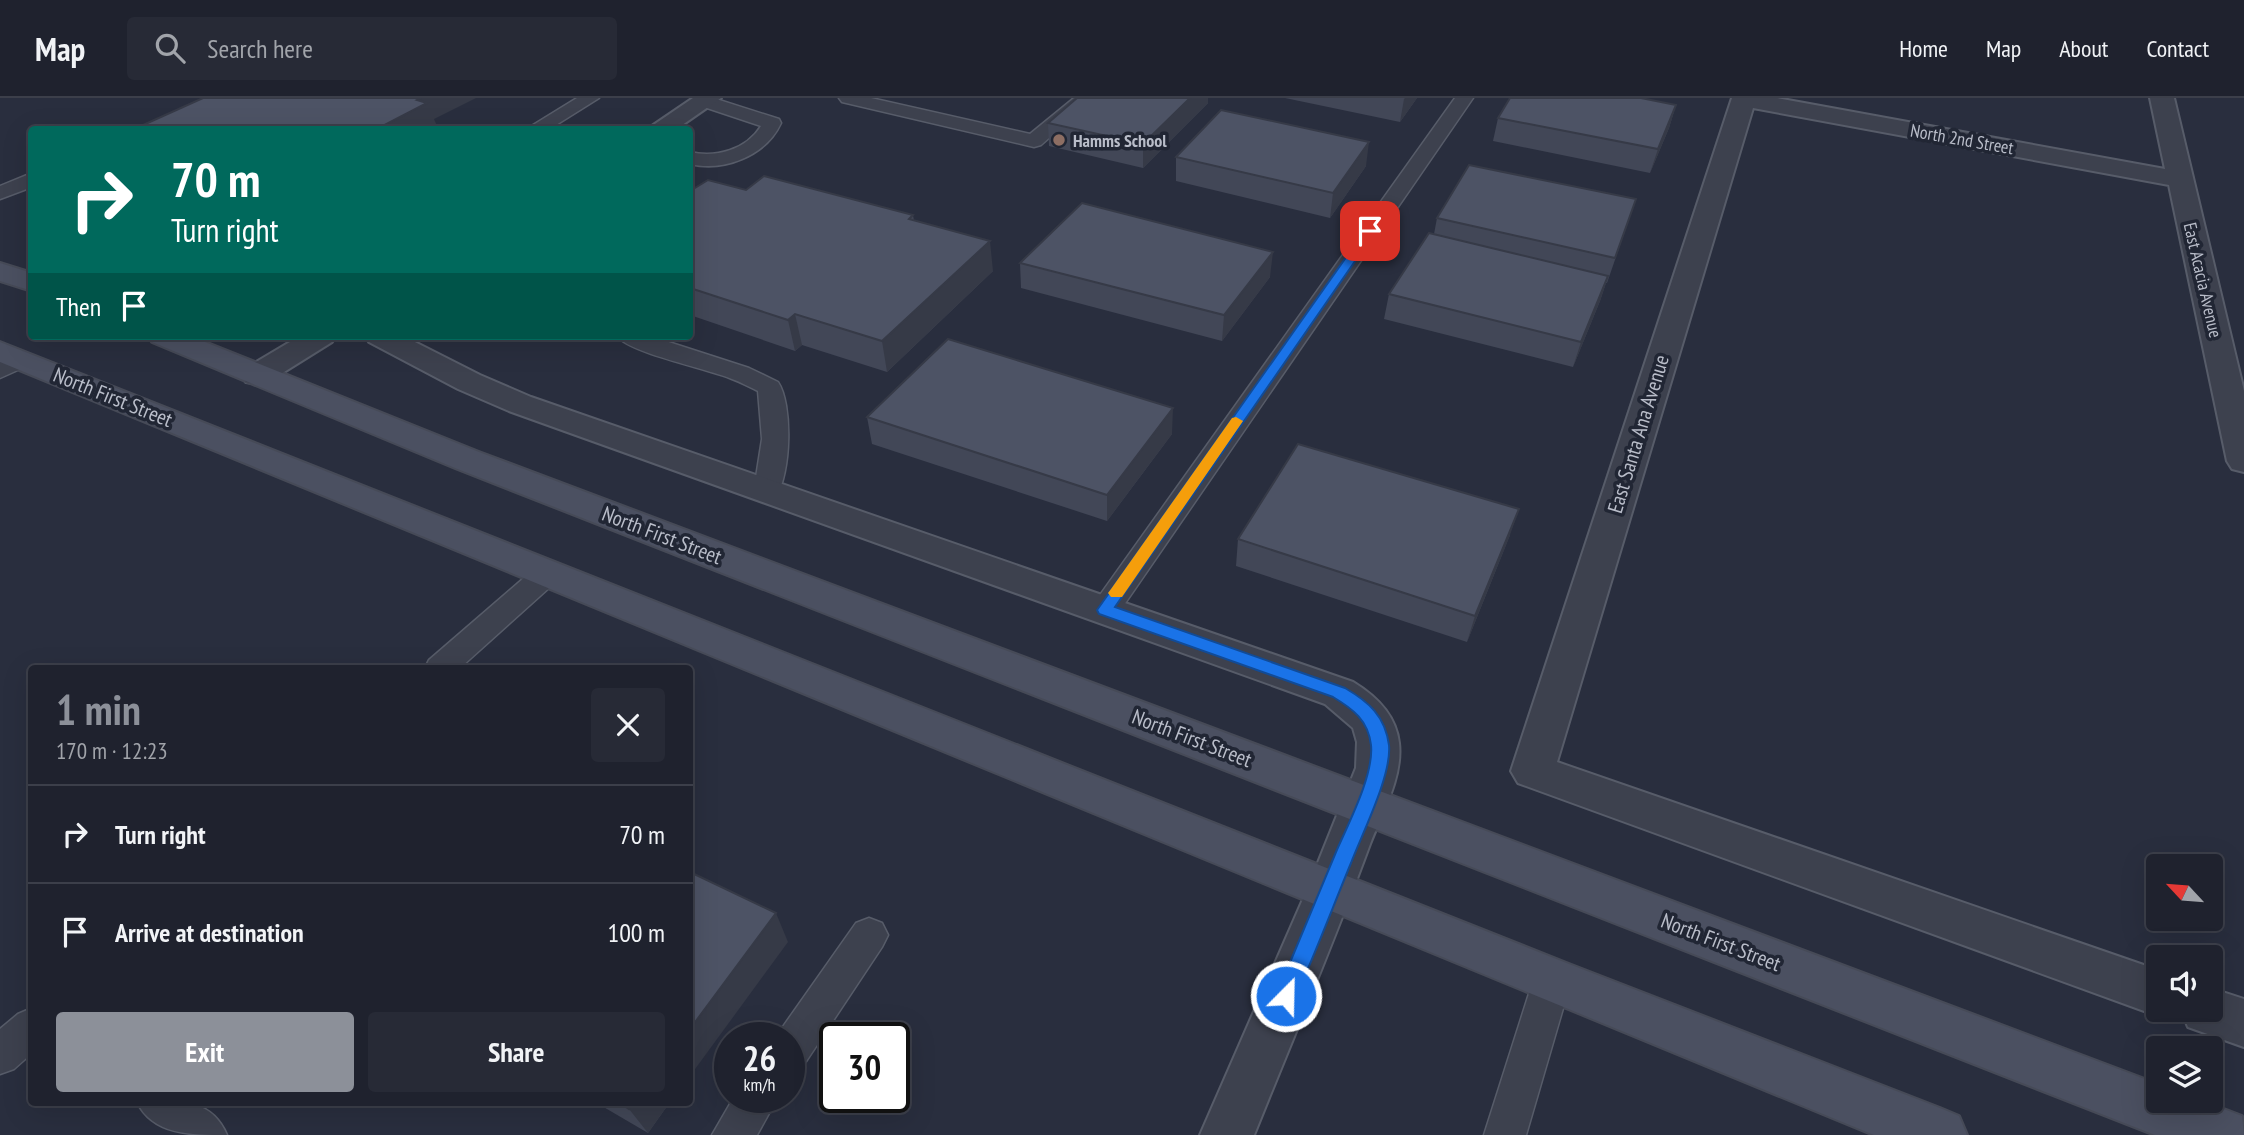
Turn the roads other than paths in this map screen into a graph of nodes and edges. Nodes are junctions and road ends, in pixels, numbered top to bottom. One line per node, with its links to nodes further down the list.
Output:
1 (590, 98): 8 (lane)
2 (848, 98): 3 (lane)
3 (1084, 98)
4 (1464, 98): 25 (lane)
5 (1744, 98): 11 (street, North 2nd Street); 31 (street, East Santa Ana Avenue)
6 (2162, 98): 11 (street, East Acacia Avenue)
7 (707, 100): 9 (street); 10 (lane)
8 (541, 126)
9 (665, 126)
10 (693, 159)
11 (2180, 179): 22 (street, East Acacia Avenue)
12 (28, 181): 13 (lane)
13 (0, 193)
14 (0, 271): 15 (main road)
15 (28, 282)
16 (174, 340): 21 (main road, North First Street)
17 (314, 340): 21 (street)
18 (388, 340): 23 (street)
19 (639, 340): 23 (lane)
20 (7, 361): 24 (main road, North First Street)
21 (257, 375): 27 (main road, North First Street)
22 (2244, 461)
23 (767, 490): 25 (street)
24 (549, 572): 26 (lane); 28 (main road, North First Street)
25 (1105, 610): 27 (street)
26 (443, 665)
27 (1365, 805): 28 (street); 42 (main road, North First Street)
28 (1330, 890): 30 (main road, North First Street); 39 (street)
29 (869, 935): 34 (lane)
30 (1552, 981): 40 (lane); 41 (main road, North First Street)
31 (2146, 989)
32 (2223, 1016): 33 (street)
33 (2244, 1023)
34 (805, 1029)
35 (163, 1106): 37 (lane)
36 (747, 1113): 38 (lane)
37 (206, 1135)
38 (733, 1135)
39 (1227, 1135)
40 (1505, 1135)
41 (1940, 1135)
42 (2223, 1135)

